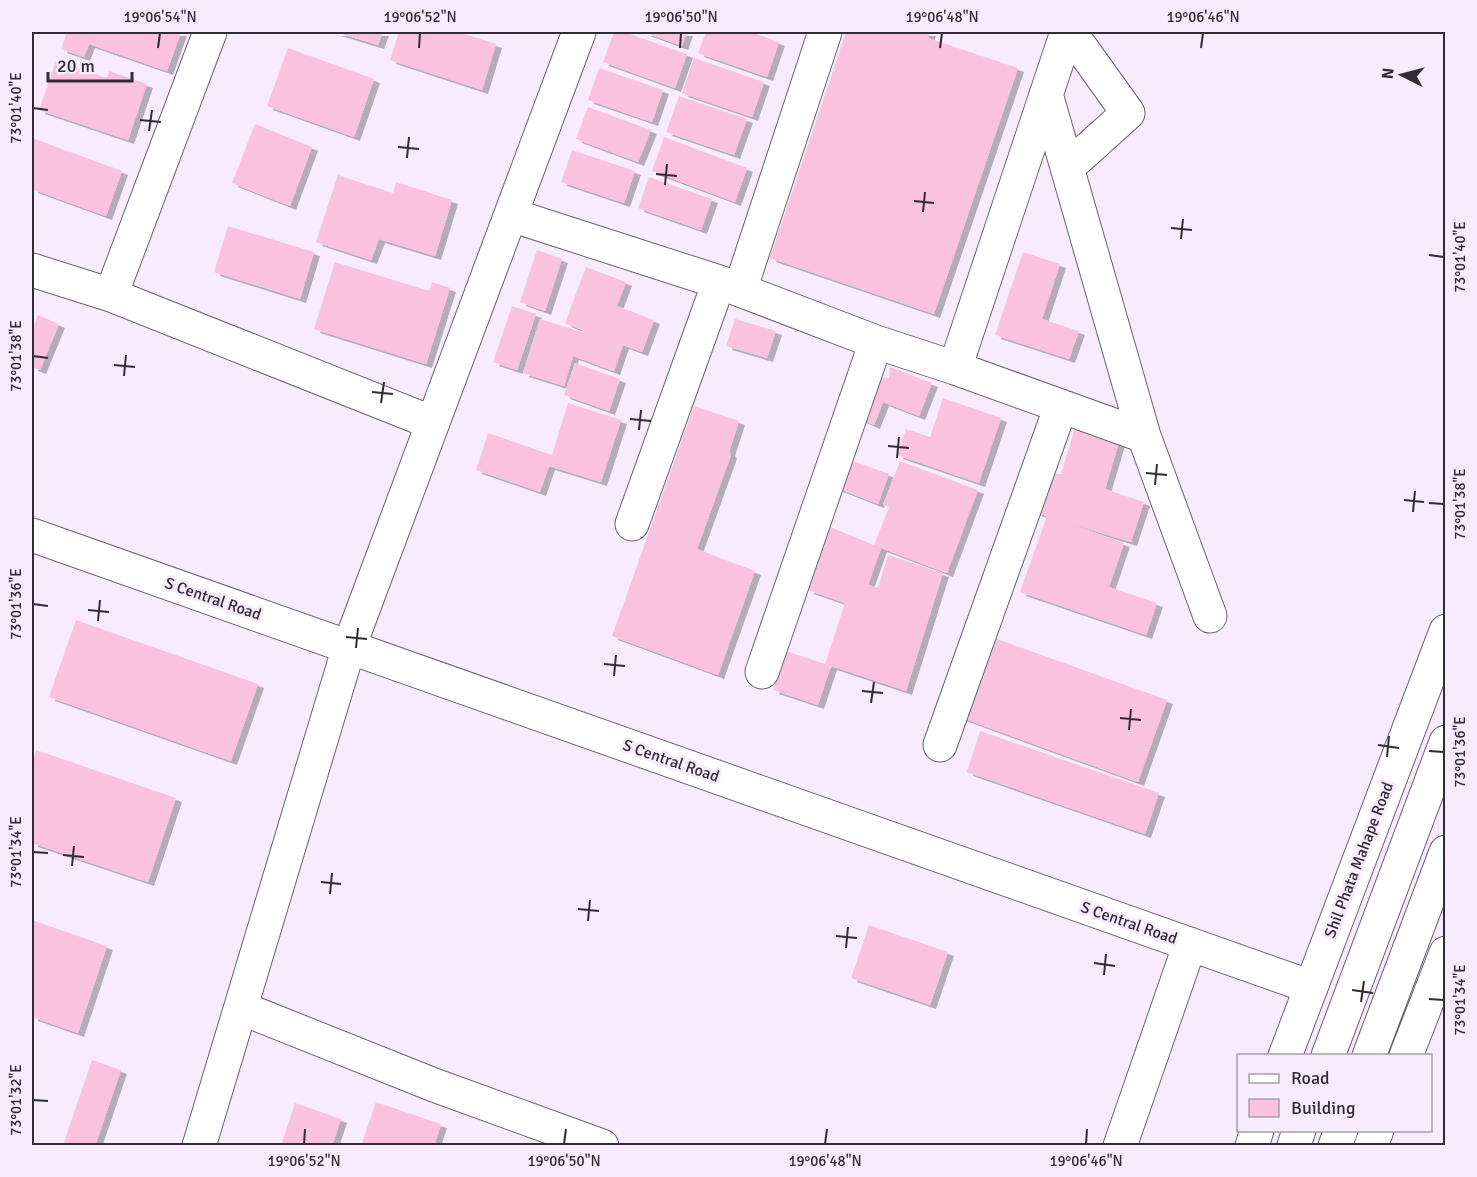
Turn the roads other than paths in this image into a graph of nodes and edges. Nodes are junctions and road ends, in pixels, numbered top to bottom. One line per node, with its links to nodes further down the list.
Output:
1 (210, 32): 10 (street)
2 (579, 32): 7 (street)
3 (825, 32): 9 (street)
4 (1068, 32): 5 (street); 6 (street)
5 (1046, 94): 6 (street); 12 (street)
6 (1067, 168): 15 (street)
7 (511, 215): 9 (street); 14 (street)
8 (32, 270): 10 (street)
9 (730, 286): 11 (street); 16 (street)
10 (111, 295): 14 (street)
11 (876, 342): 12 (street); 21 (street)
12 (955, 368): 13 (street)
13 (1061, 406): 15 (street); 23 (street)
14 (433, 423): 20 (street)
15 (1144, 436): 18 (street)
16 (632, 524)
17 (32, 535): 20 (street, S Central Road)
18 (1210, 616)
19 (1446, 632): 27 (street, Shil Phata Mahape Road)
20 (349, 647): 25 (street, S Central Road); 28 (street)
21 (762, 672)
22 (1446, 742): 30 (street)
23 (940, 745)
24 (1446, 852): 31 (street)
25 (1190, 945): 27 (street, S Central Road); 37 (street)
26 (1446, 952): 32 (street)
27 (1311, 987): 29 (street, Shil Phata Mahape Road)
28 (241, 1008): 35 (street); 36 (street)
29 (1286, 1054)
30 (1329, 1054)
31 (1370, 1054)
32 (1407, 1054)
33 (1341, 1132): 38 (street)
34 (1377, 1132): 39 (street)
35 (199, 1146)
36 (602, 1146)
37 (1120, 1146)
38 (1335, 1146)
39 (1371, 1146)

